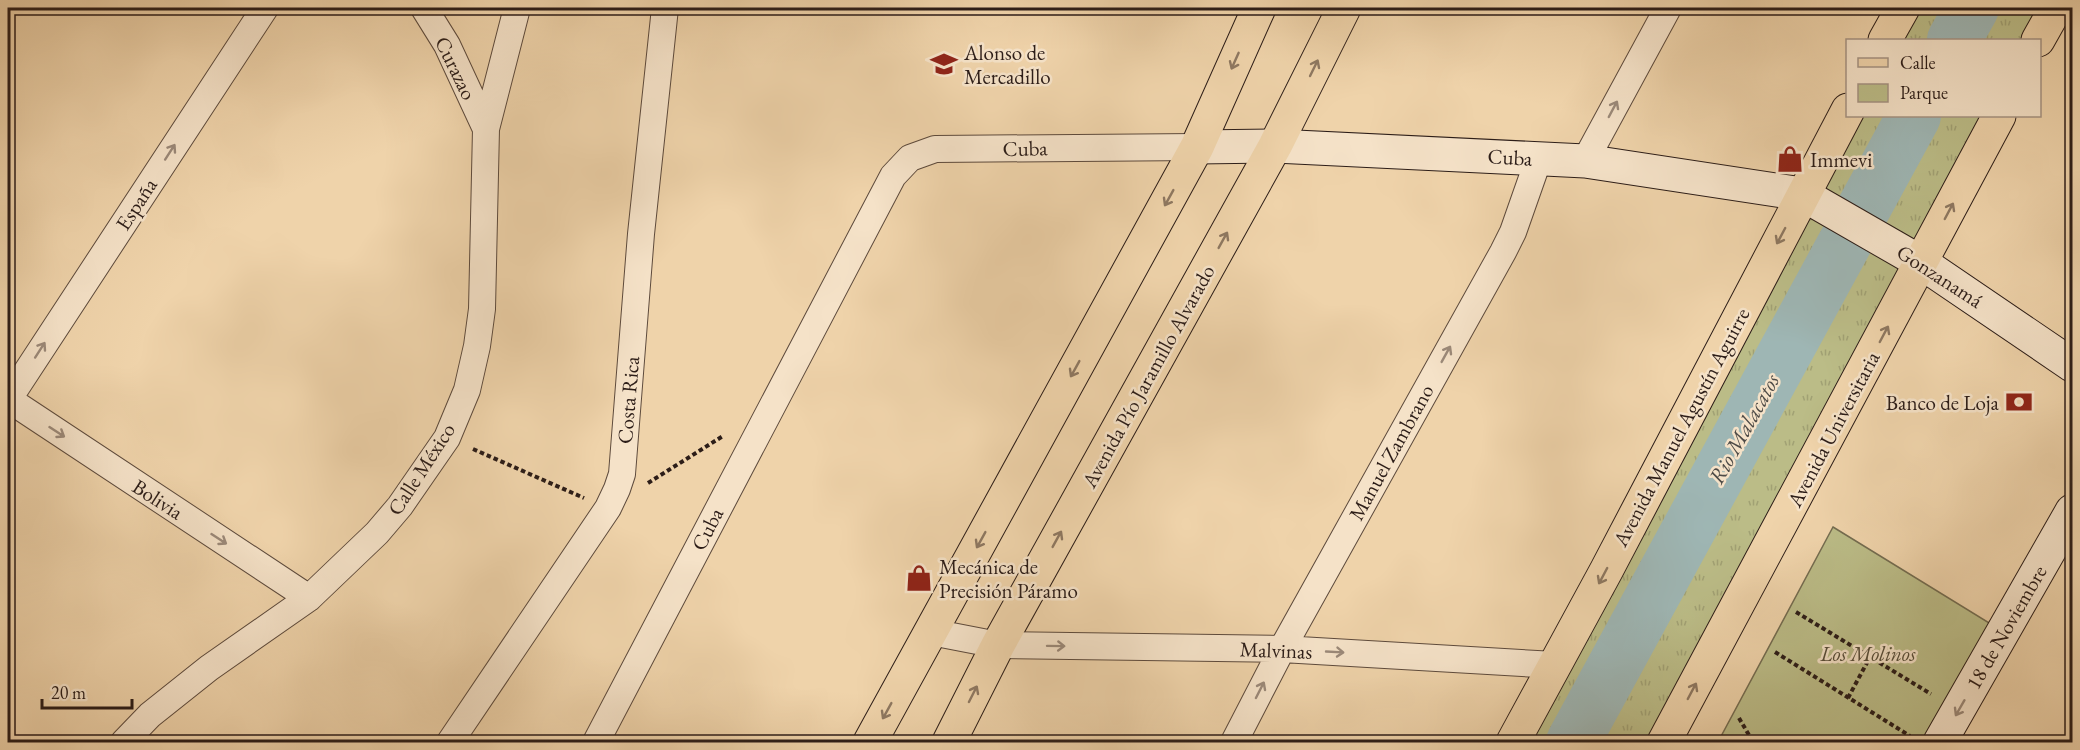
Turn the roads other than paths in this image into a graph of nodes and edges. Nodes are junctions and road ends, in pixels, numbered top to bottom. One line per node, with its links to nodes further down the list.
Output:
1 (265, 8): 22 (street, España, one-way to 1)
2 (424, 8): 14 (street, Curazao)
3 (517, 8): 14 (street, Calle México)
4 (665, 8): 31 (street, Costa Rica)
5 (1259, 8): 16 (main road, one-way to 16)
6 (1344, 8): 15 (main road, Avenida Pío Jaramillo Alvarado, one-way to 6)
7 (1668, 8): 18 (street, one-way to 7)
8 (1903, 8): 10 (main road)
9 (2056, 8): 11 (main road)
10 (1886, 39)
11 (2039, 39)
12 (1846, 114): 19 (main road, Avenida Manuel Agustín Aguirre)
13 (1998, 117): 20 (main road, Avenida Universitaria, one-way to 13)
14 (486, 129): 24 (street, Calle México)
15 (1275, 146): 16 (street, Cuba); 17 (street, Cuba); 26 (main road, Avenida Pío Jaramillo Alvarado, one-way to 15)
16 (1197, 147): 25 (main road, one-way to 25); 32 (street, Cuba)
17 (1539, 158): 18 (street, Cuba); 27 (street, Manuel Zambrano, one-way to 17)
18 (1586, 161): 19 (street, Cuba)
19 (1802, 194): 20 (street, Gonzanamá); 28 (main road, Avenida Manuel Agustín Aguirre, one-way to 28)
20 (1922, 263): 21 (street, Gonzanamá); 37 (main road, Avenida Universitaria, one-way to 20)
21 (2073, 365)
22 (8, 399): 24 (street, Bolivia, one-way to 24)
23 (2073, 511): 29 (street, 18 de Noviembre, one-way to 29)
24 (309, 598): 30 (street, Calle México)
25 (932, 632): 26 (street, Malvinas); 33 (main road, one-way to 33)
26 (998, 645): 27 (street, Malvinas, one-way to 27); 34 (main road, Avenida Pío Jaramillo Alvarado, one-way to 26)
27 (1282, 649): 28 (street, Malvinas, one-way to 28); 35 (street, Manuel Zambrano, one-way to 27)
28 (1555, 665): 36 (main road, Avenida Manuel Agustín Aguirre)
29 (1926, 740)
30 (124, 742)
31 (450, 742)
32 (596, 742)
33 (870, 742)
34 (948, 742)
35 (1234, 742)
36 (1513, 742)
37 (1664, 742)

